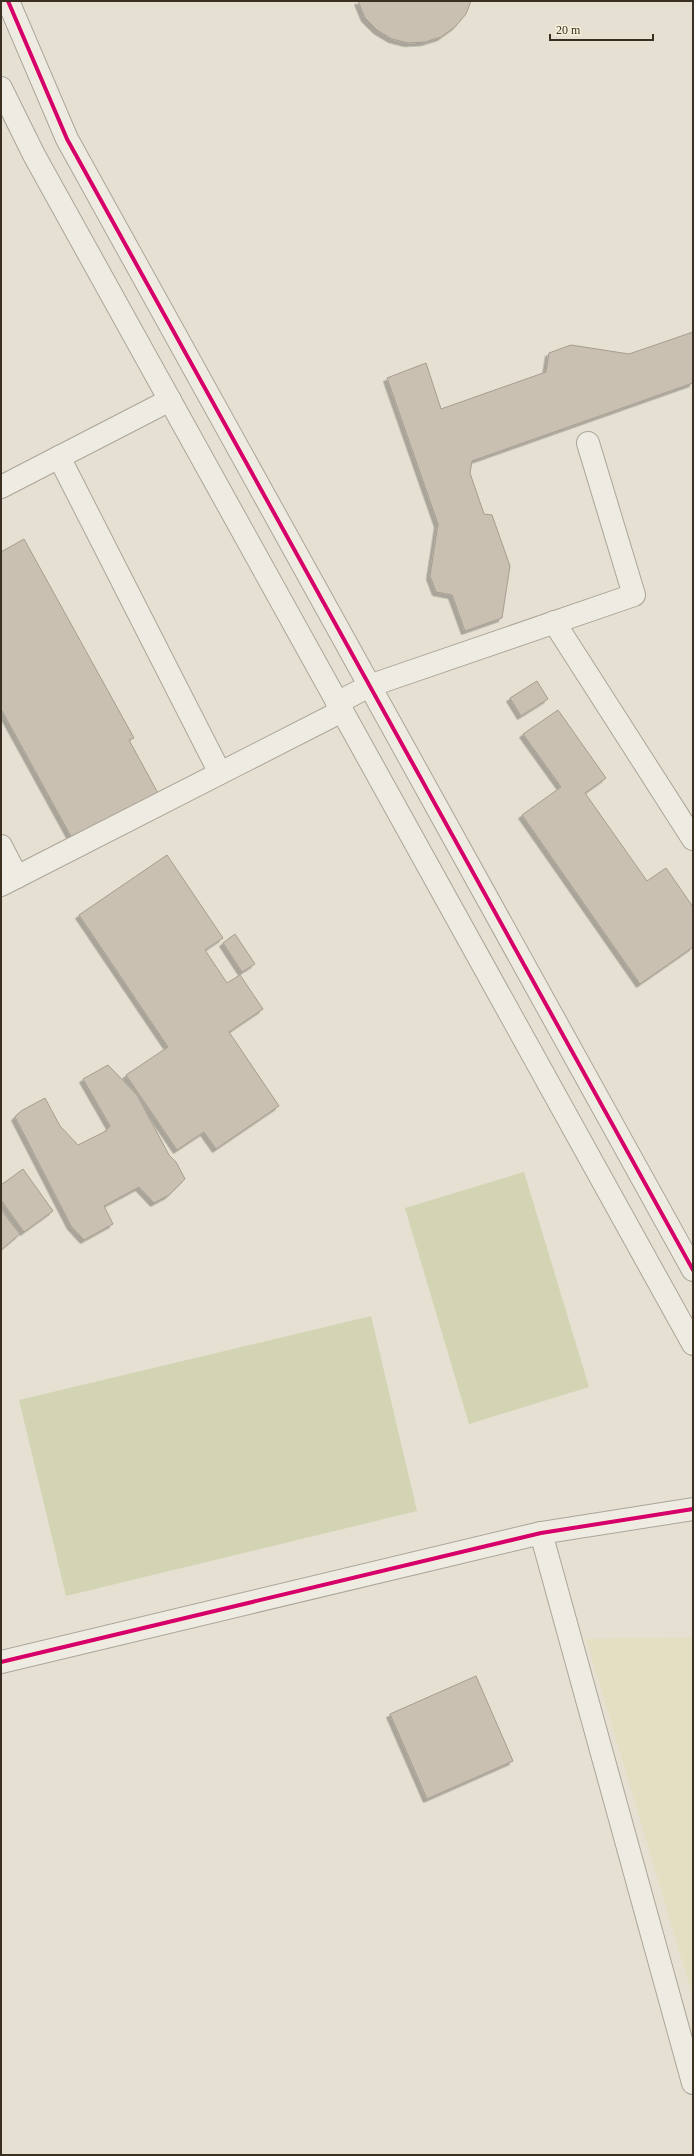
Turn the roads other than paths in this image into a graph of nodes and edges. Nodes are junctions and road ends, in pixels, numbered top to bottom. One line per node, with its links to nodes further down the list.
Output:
1 (8, 1): 9 (street)
2 (1, 88): 3 (street)
3 (7, 116): 4 (street)
4 (170, 400): 6 (street); 10 (street)
5 (588, 443): 8 (street)
6 (59, 457): 7 (street); 11 (street)
7 (1, 487)
8 (554, 622): 9 (street); 12 (street)
9 (369, 686): 10 (street); 15 (street)
10 (340, 707): 11 (street); 16 (street)
11 (220, 773): 14 (street)
12 (693, 839)
13 (1, 846): 14 (street)
14 (9, 881)
15 (693, 1270)
16 (693, 1344)
17 (693, 1509): 18 (street)
18 (540, 1533): 19 (street); 20 (street)
19 (1, 1662)
20 (693, 2083)

